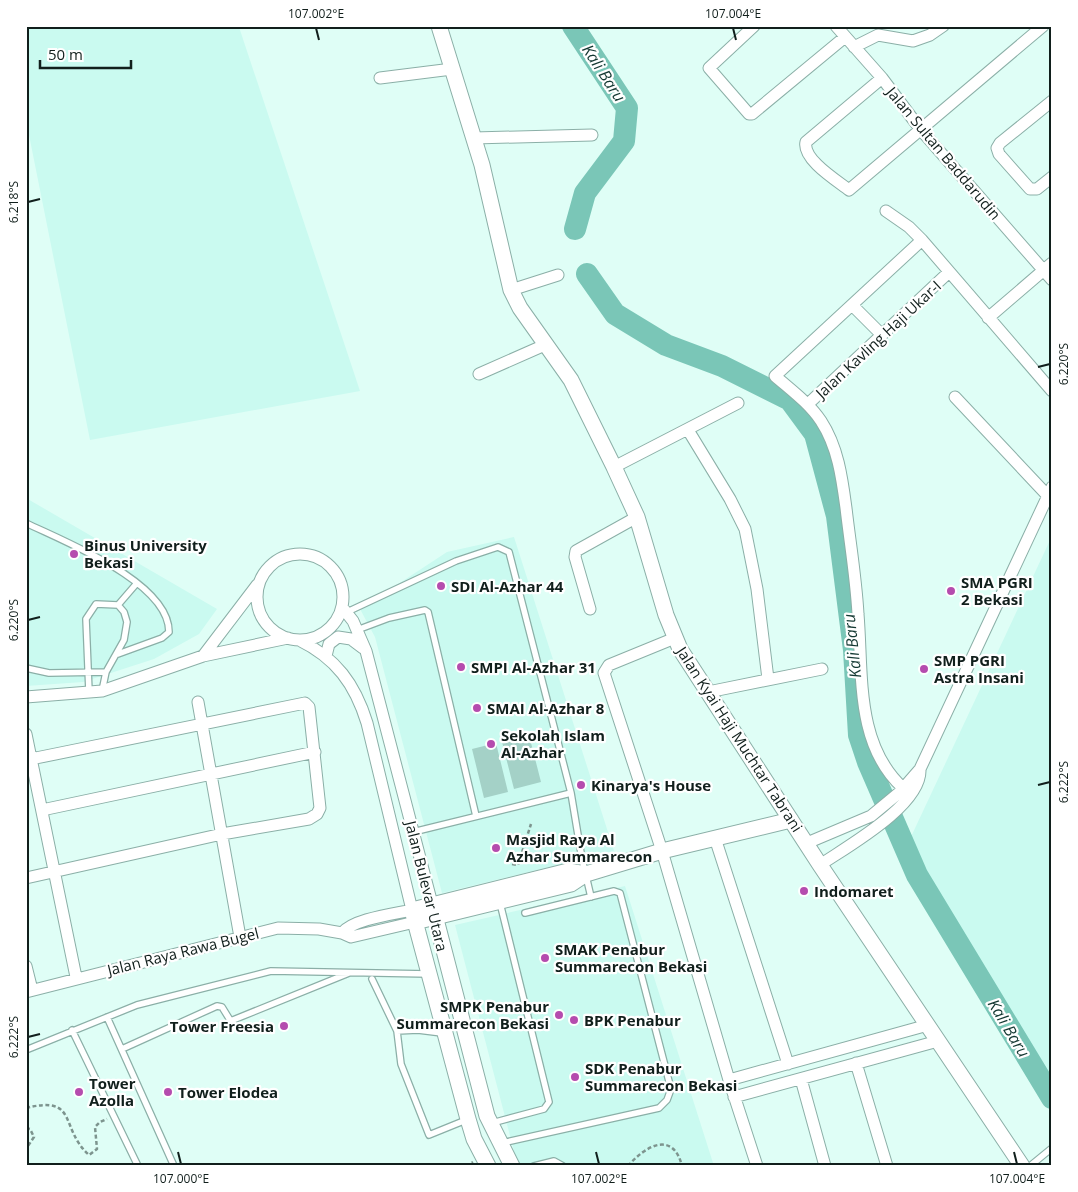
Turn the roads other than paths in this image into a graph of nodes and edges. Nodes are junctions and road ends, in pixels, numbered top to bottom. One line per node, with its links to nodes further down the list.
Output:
1 (439, 26): 8 (street, Jalan Kyai Haji Muchtar Tabrani)
2 (754, 26): 6 (street)
3 (836, 26): 6 (street, Jalan Sultan Baddarudin)
4 (943, 26): 7 (street)
5 (1043, 26): 12 (street)
6 (845, 37): 7 (street, Jalan Sultan Baddarudin)
7 (854, 46): 10 (street, Jalan Sultan Baddarudin)
8 (452, 69): 9 (street); 14 (street, Jalan Kyai Haji Muchtar Tabrani)
9 (380, 78)
10 (882, 78): 12 (street, Jalan Sultan Baddarudin); 12 (street)
11 (1052, 101): 15 (street)
12 (921, 130): 18 (street, Jalan Sultan Baddarudin)
13 (592, 135): 14 (street)
14 (474, 138): 22 (street, Jalan Kyai Haji Muchtar Tabrani)
15 (1052, 177)
16 (886, 211): 17 (street)
17 (922, 240): 19 (street); 23 (street)
18 (1048, 267): 21 (street, Jalan Sultan Baddarudin); 24 (street)
19 (948, 273): 24 (street); 25 (street, Jalan Kavling Haji Ukar-I)
20 (558, 275): 22 (street)
21 (1052, 280)
22 (510, 290): 26 (street, Jalan Kyai Haji Muchtar Tabrani)
23 (852, 305): 25 (street); 31 (street)
24 (988, 318): 28 (street)
25 (882, 335): 31 (street, Jalan Kavling Haji Ukar-I)
26 (547, 344): 27 (street); 33 (street, Jalan Kyai Haji Muchtar Tabrani)
27 (479, 374)
28 (1052, 391)
29 (955, 397): 34 (street)
30 (738, 403): 32 (street)
31 (808, 404): 65 (street)
32 (688, 430): 33 (street); 53 (street)
33 (614, 467): 35 (street, Jalan Kyai Haji Muchtar Tabrani)
34 (1050, 492): 65 (street)
35 (637, 517): 40 (street); 43 (street, Jalan Kyai Haji Muchtar Tabrani)
36 (26, 523): 37 (lane)
37 (136, 583): 39 (lane); 46 (lane)
38 (258, 584): 41 (street); 44 (street); 47 (street)
39 (118, 605): 46 (lane); 51 (lane)
40 (590, 609)
41 (345, 610): 42 (street, Jalan Bulevar Utara); 44 (street); 64 (lane)
42 (357, 630): 45 (street, Jalan Bulevar Utara); 67 (lane)
43 (675, 638): 56 (street, Jalan Kyai Haji Muchtar Tabrani); 73 (street)
44 (294, 639): 47 (street); 48 (street, Jalan Bulevar Utara)
45 (366, 651): 48 (street); 69 (street, Jalan Bulevar Utara)
46 (118, 654): 52 (lane)
47 (204, 656): 54 (street)
48 (326, 656): 82 (street, Jalan Bulevar Utara)
49 (26, 668): 51 (lane)
50 (822, 669): 53 (street)
51 (88, 672): 52 (lane); 55 (lane)
52 (106, 672): 54 (lane)
53 (768, 679): 56 (street)
54 (102, 691): 55 (street)
55 (89, 692): 57 (street)
56 (708, 692): 68 (street, Jalan Kyai Haji Muchtar Tabrani)
57 (26, 697)
58 (198, 702): 59 (street)
59 (202, 725): 61 (street); 62 (street); 63 (street)
60 (26, 734): 62 (street)
61 (315, 752): 63 (street); 70 (street)
62 (31, 759): 66 (street)
63 (211, 774): 66 (street); 70 (street)
64 (571, 793): 67 (lane); 76 (lane)
65 (904, 793): 72 (street); 74 (street)
66 (42, 810): 75 (street)
67 (476, 816): 69 (lane)
68 (791, 820): 71 (street); 72 (street, Jalan Kyai Haji Muchtar Tabrani)
69 (413, 832): 80 (street, Jalan Bulevar Utara)
70 (222, 834): 75 (street); 83 (street)
71 (715, 838): 73 (street); 99 (street)
72 (807, 843): 74 (street, Jalan Kyai Haji Muchtar Tabrani)
73 (662, 851): 76 (street); 101 (street)
74 (820, 865): 91 (street, Jalan Kyai Haji Muchtar Tabrani)
75 (54, 871): 77 (street); 87 (street)
76 (586, 874): 78 (lane); 79 (street); 80 (street)
77 (26, 878)
78 (591, 897): 81 (lane); 105 (lane)
79 (499, 901): 80 (street); 104 (lane)
80 (433, 911): 82 (street, Jalan Raya Rawa Bugel); 104 (street, Jalan Bulevar Utara)
81 (525, 914)
82 (414, 916): 83 (street, Jalan Raya Rawa Bugel); 86 (street, Jalan Bulevar Utara)
83 (240, 937): 87 (street, Jalan Raya Rawa Bugel)
84 (26, 966): 89 (street)
85 (353, 971): 86 (lane); 90 (lane); 96 (lane)
86 (429, 974): 94 (street, Jalan Bulevar Utara)
87 (76, 977): 89 (street, Jalan Raya Rawa Bugel)
88 (372, 979): 93 (lane)
89 (29, 991)
90 (107, 1017): 92 (lane); 96 (lane)
91 (928, 1025): 95 (street, Jalan Kyai Haji Muchtar Tabrani); 99 (street)
92 (72, 1030): 97 (lane); 107 (lane)
93 (397, 1031): 94 (lane); 103 (lane)
94 (445, 1034): 103 (street, Jalan Bulevar Utara)
95 (938, 1041): 98 (street); 116 (street, Jalan Kyai Haji Muchtar Tabrani)
96 (122, 1049): 108 (lane)
97 (26, 1050)
98 (856, 1063): 100 (street); 115 (street)
99 (788, 1064): 101 (street)
100 (801, 1079): 102 (street); 114 (street)
101 (728, 1080): 102 (street)
102 (734, 1097): 113 (street)
103 (468, 1119): 109 (street, Jalan Bulevar Utara)
104 (489, 1123): 105 (street, Jalan Bulevar Utara)
105 (499, 1144): 110 (street, Jalan Bulevar Utara)
106 (1052, 1148): 117 (lane)
107 (138, 1166)
108 (174, 1166)
109 (488, 1166)
110 (512, 1166)
111 (534, 1166): 112 (lane)
112 (563, 1166)
113 (757, 1166)
114 (825, 1166)
115 (887, 1166)
116 (1022, 1166)
117 (1030, 1166)

